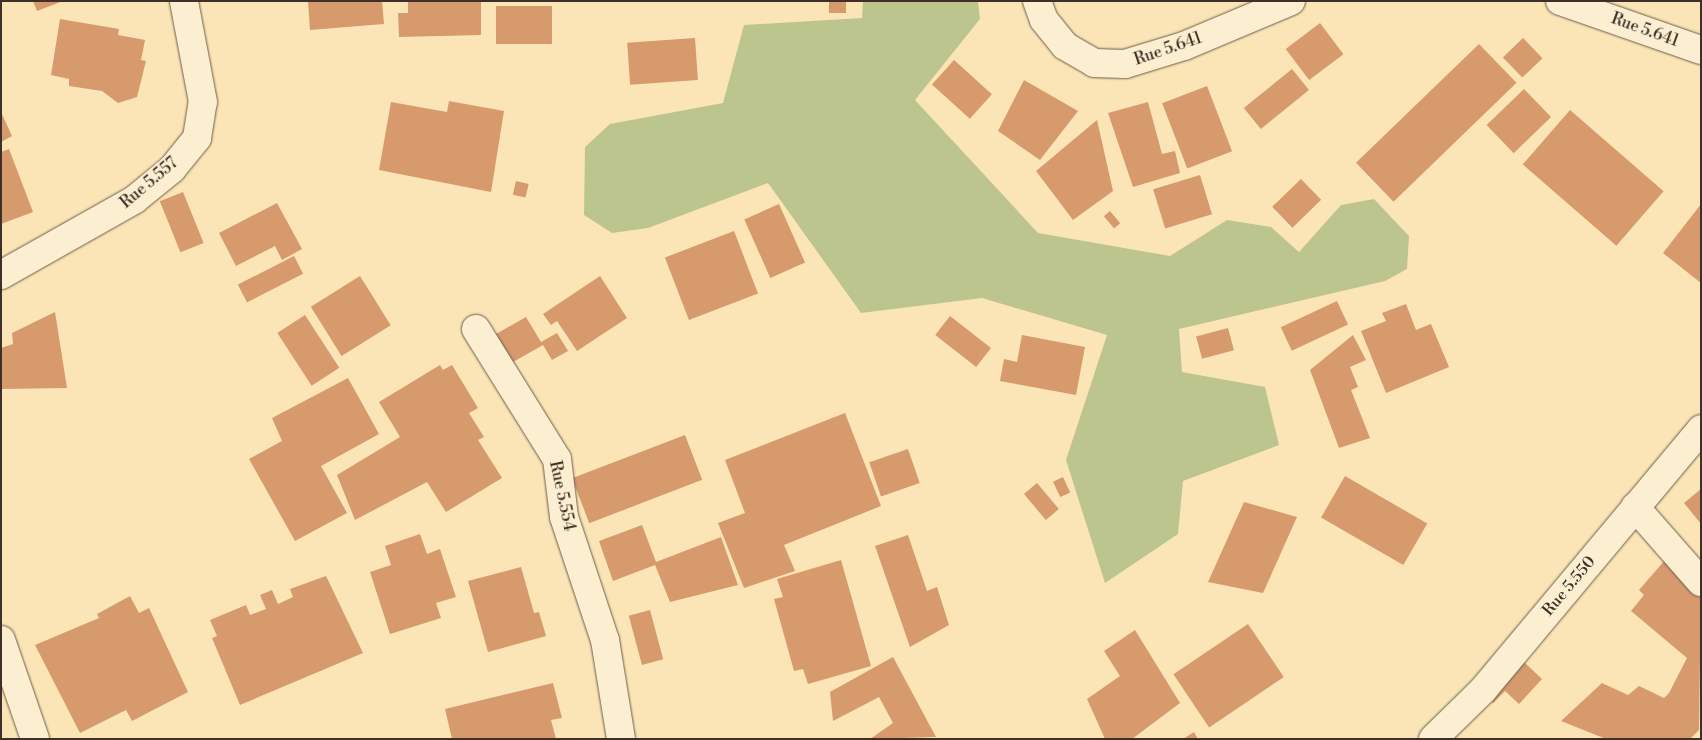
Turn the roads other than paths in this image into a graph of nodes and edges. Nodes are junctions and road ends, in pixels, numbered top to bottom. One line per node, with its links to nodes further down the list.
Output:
1 (184, 1): 6 (street, Rue 5.557)
2 (1037, 1): 3 (street, Rue 5.641)
3 (1292, 1)
4 (1560, 1): 5 (street, Rue 5.641)
5 (1701, 50)
6 (1, 275)
7 (476, 329): 13 (street, Rue 5.554)
8 (1701, 429): 9 (street, Rue 5.550)
9 (1634, 507): 10 (street); 14 (street, Rue 5.550)
10 (1701, 582)
11 (1, 640): 12 (street)
12 (35, 739)
13 (621, 739)
14 (1433, 739)

